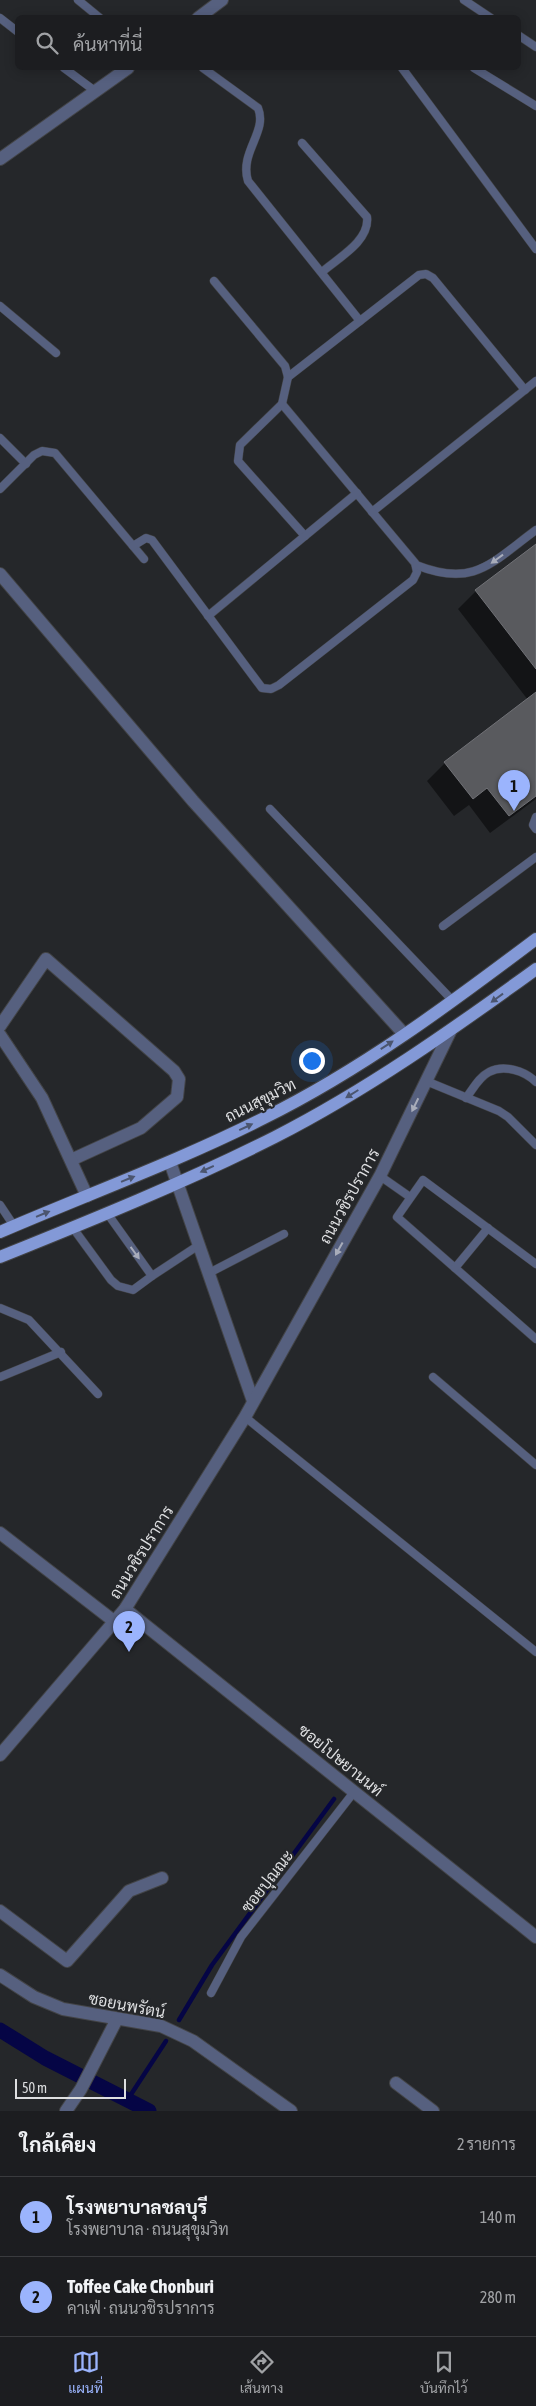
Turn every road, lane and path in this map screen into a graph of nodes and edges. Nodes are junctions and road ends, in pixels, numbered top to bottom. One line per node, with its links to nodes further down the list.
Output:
1 (78, 0): 4 (lane)
2 (222, 0): 5 (street)
3 (464, 0): 6 (lane)
4 (96, 15)
5 (202, 15)
6 (486, 15)
7 (0, 18): 8 (lane)
8 (15, 30)
9 (521, 38): 10 (lane)
10 (536, 47)
11 (67, 70): 16 (lane)
12 (125, 70): 16 (street)
13 (206, 70): 21 (lane)
14 (403, 70): 20 (lane)
15 (477, 70): 17 (lane)
16 (95, 92): 19 (street)
17 (536, 106)
18 (302, 143): 21 (lane)
19 (0, 159)
20 (536, 249)
21 (322, 272): 24 (lane)
22 (214, 281): 26 (lane)
23 (0, 306): 25 (lane)
24 (360, 320): 26 (lane); 28 (lane)
25 (56, 353)
26 (288, 377): 29 (lane)
27 (536, 381): 28 (lane)
28 (525, 390): 34 (lane)
29 (282, 404): 33 (lane); 36 (lane)
30 (0, 438): 31 (lane)
31 (26, 464): 32 (lane); 37 (lane)
32 (0, 489)
33 (357, 493): 34 (lane); 36 (lane)
34 (372, 512): 39 (lane)
35 (536, 530): 39 (lane, one-way to 39)
36 (304, 536): 41 (lane)
37 (132, 546): 38 (lane); 41 (lane)
38 (144, 559)
39 (416, 565): 41 (lane)
40 (0, 574): 52 (street)
41 (208, 616)
42 (270, 809): 49 (lane)
43 (536, 817): 44 (lane)
44 (536, 829)
45 (536, 857): 46 (lane)
46 (443, 926)
47 (536, 939): 49 (main road, ถนนสุขุมวิท)
48 (536, 969): 51 (main road, one-way to 51)
49 (453, 1001): 52 (main road, ถนนสุขุมวิท)
50 (0, 1026): 58 (street)
51 (451, 1030): 54 (street, ถนนวชิรปราการ); 61 (main road, one-way to 61)
52 (404, 1034): 59 (main road, ถนนสุขุมวิท, one-way to 52)
53 (0, 1035): 58 (street)
54 (426, 1081): 56 (lane); 60 (street, ถนนวชิรปราการ, one-way to 60)
55 (536, 1082): 56 (lane)
56 (466, 1098): 57 (lane)
57 (536, 1144)
58 (71, 1160): 62 (street)
59 (170, 1162): 61 (street); 62 (main road, ถนนสุขุมวิท, one-way to 59)
60 (380, 1176): 63 (lane); 83 (street, ถนนวชิรปราการ, one-way to 83)
61 (178, 1182): 65 (main road); 71 (street)
62 (87, 1196): 66 (main road, ถนนสุขุมวิท, one-way to 62)
63 (410, 1198): 68 (lane); 74 (lane)
64 (0, 1205): 66 (lane)
65 (107, 1213): 67 (main road); 76 (lane, one-way to 76)
66 (14, 1226): 69 (main road, ถนนสุขุมวิท)
67 (73, 1228): 72 (main road); 76 (lane)
68 (488, 1228): 73 (lane); 74 (lane)
69 (0, 1232)
70 (284, 1234): 75 (lane)
71 (200, 1245): 75 (street); 76 (lane)
72 (0, 1257)
73 (536, 1264)
74 (455, 1268): 78 (lane)
75 (209, 1273): 83 (street)
76 (152, 1276)
77 (0, 1308): 79 (lane)
78 (536, 1338)
79 (60, 1352): 80 (lane); 82 (lane)
80 (0, 1377)
81 (433, 1377): 85 (lane)
82 (98, 1394)
83 (253, 1400): 84 (street, ถนนวชิรปราการ)
84 (245, 1417): 87 (street, ถนนวชิรปราการ); 89 (lane)
85 (536, 1465)
86 (0, 1534): 88 (street)
87 (125, 1609): 88 (street, ถนนวชิรปราการ); 91 (street, ซอยโปษยานนท์)
88 (115, 1622): 90 (street, ถนนวชิรปราการ)
89 (536, 1652)
90 (0, 1755)
91 (354, 1792): 94 (street, ซอยโปษยานนท์); 96 (lane, ซอยปุณณะ)
92 (162, 1878): 93 (street)
93 (0, 1911)
94 (536, 1937)
95 (0, 1975): 97 (street, ซอยนพรัตน์)
96 (211, 1993)
97 (116, 2019): 99 (street); 100 (street, ซอยนพรัตน์)
98 (396, 2084): 101 (street)
99 (66, 2111)
100 (291, 2111)
101 (433, 2111)

